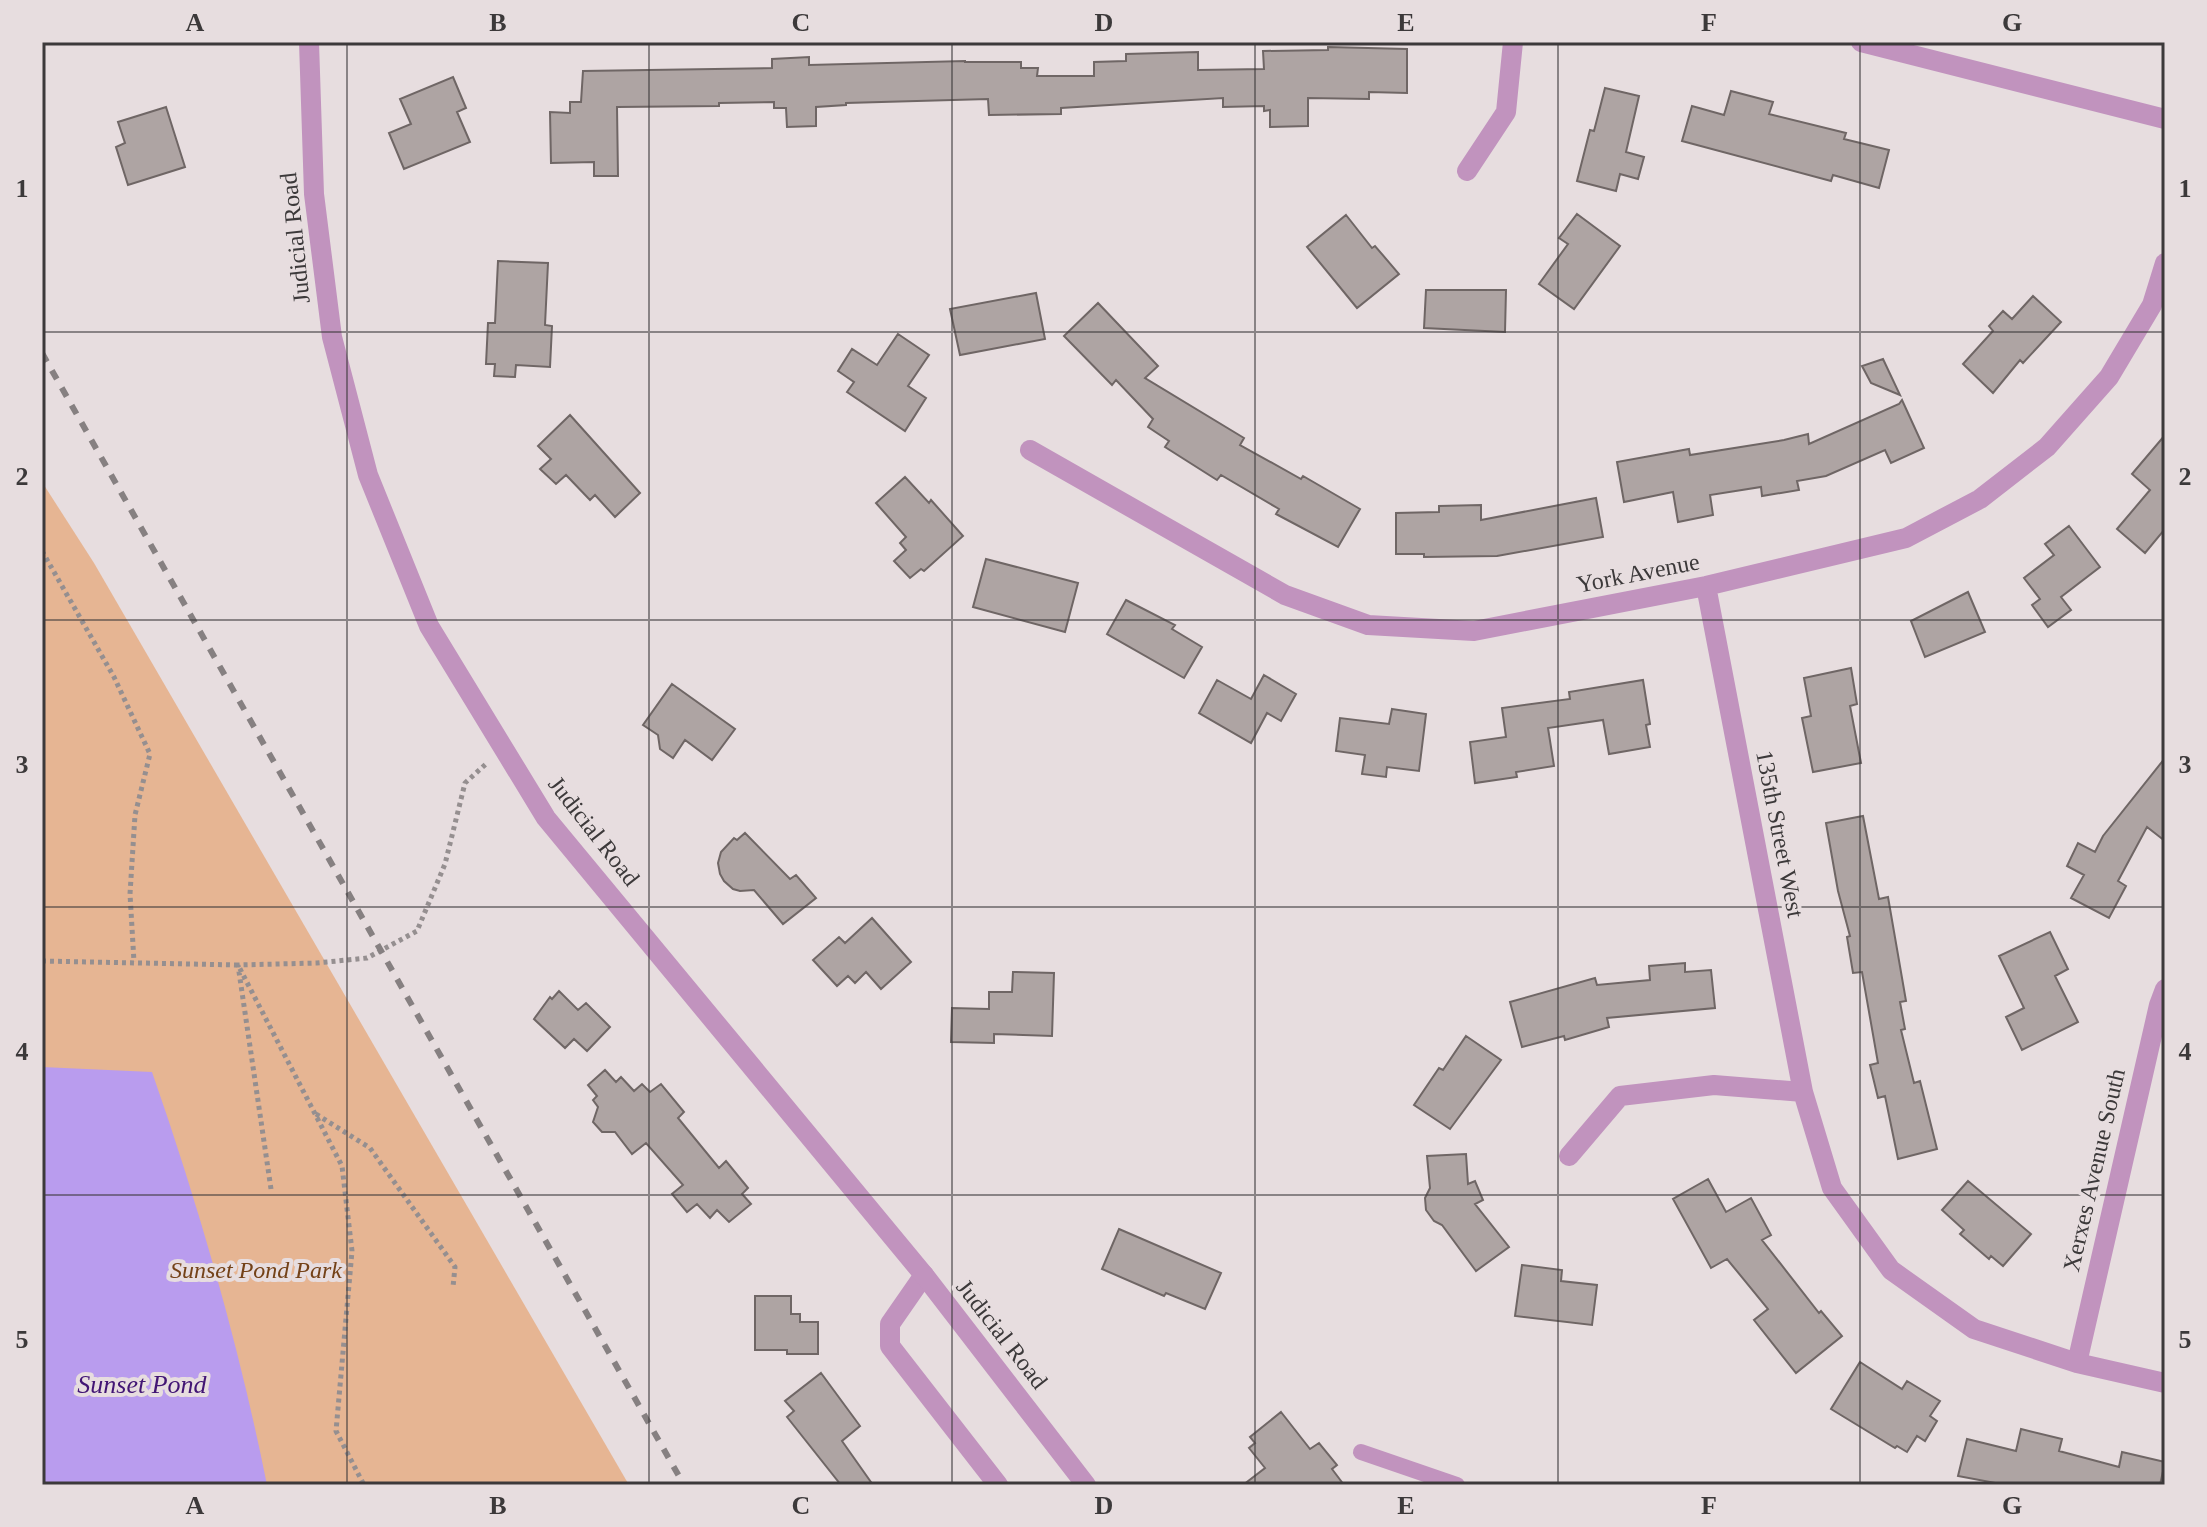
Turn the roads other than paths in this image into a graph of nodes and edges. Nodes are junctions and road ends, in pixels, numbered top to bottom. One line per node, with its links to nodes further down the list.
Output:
1 (309, 42): 12 (street, Judicial Road)
2 (1513, 42): 5 (street)
3 (1861, 42): 4 (street)
4 (2165, 119)
5 (1467, 171)
6 (2165, 263): 8 (street, York Avenue)
7 (1030, 450): 8 (street, York Avenue)
8 (1706, 586): 10 (street, 135th Street West)
9 (2165, 989): 13 (street, Xerxes Avenue South)
10 (1803, 1092): 11 (street); 13 (street, 135th Street West)
11 (1569, 1156)
12 (924, 1275): 16 (street); 17 (street, Judicial Road)
13 (2077, 1363): 14 (street, 135th Street West)
14 (2165, 1383)
15 (1361, 1452): 18 (lane)
16 (998, 1485)
17 (1086, 1485)
18 (1457, 1485)

